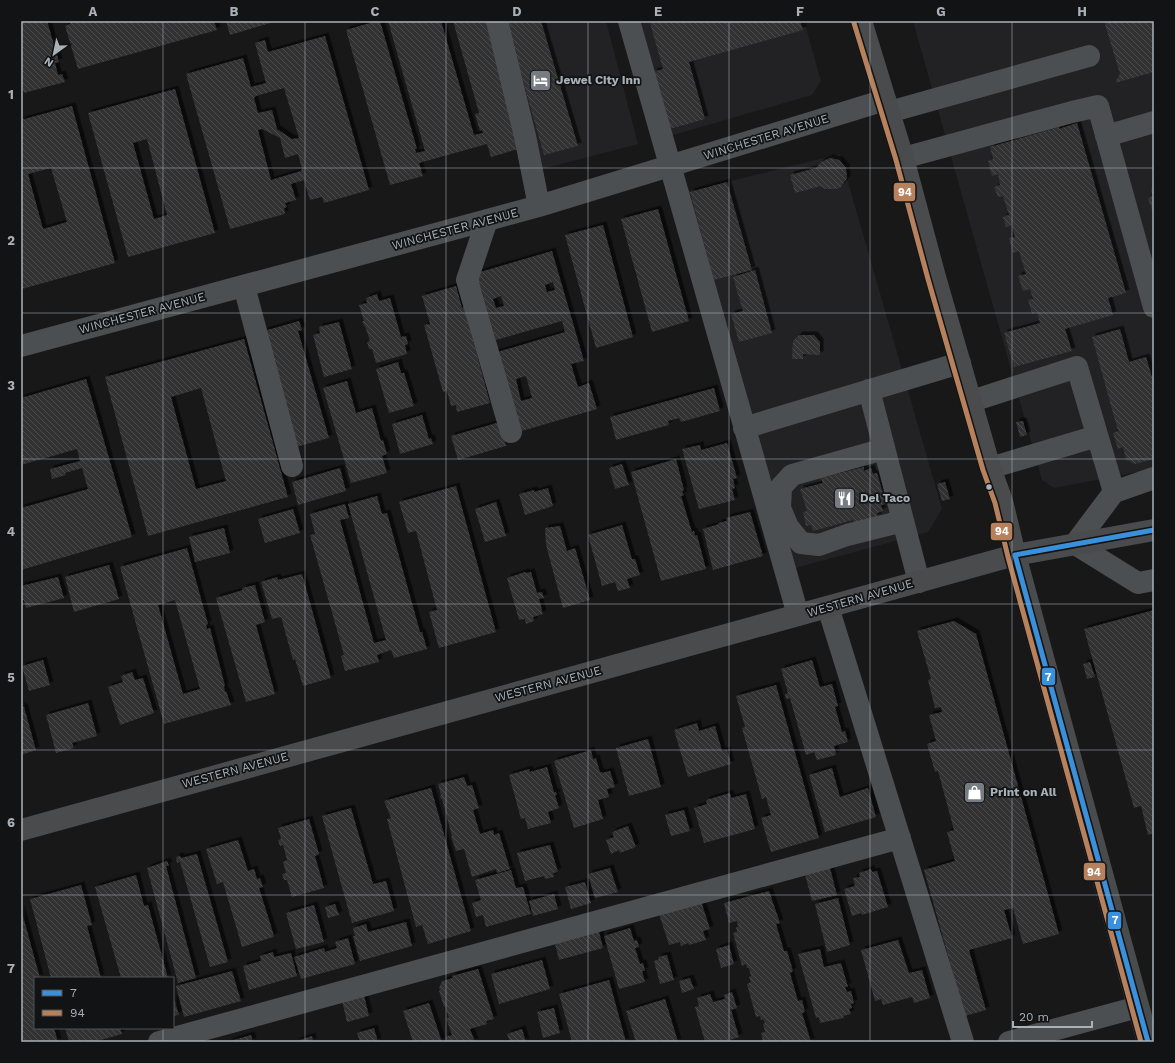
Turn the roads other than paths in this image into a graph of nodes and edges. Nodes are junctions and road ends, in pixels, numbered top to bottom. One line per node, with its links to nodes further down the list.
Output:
1 (497, 21): 10 (street)
2 (629, 21): 9 (street)
3 (861, 21): 5 (main road)
4 (1089, 56): 5 (street, WINCHESTER AVENUE)
5 (887, 106): 8 (main road); 9 (street, WINCHESTER AVENUE)
6 (1154, 122): 7 (street)
7 (1106, 136): 8 (street); 13 (street)
8 (903, 158): 15 (main road)
9 (670, 166): 10 (street, WINCHESTER AVENUE); 18 (street)
10 (539, 206): 11 (street, WINCHESTER AVENUE)
11 (487, 220): 12 (street, WINCHESTER AVENUE); 19 (street)
12 (244, 286): 14 (street, WINCHESTER AVENUE); 22 (street)
13 (1154, 307)
14 (21, 346)
15 (960, 363): 16 (street); 17 (main road)
16 (869, 390): 18 (street); 21 (street)
17 (972, 401): 20 (street); 23 (main road)
18 (744, 428): 33 (street)
19 (511, 432)
20 (1097, 436): 23 (street); 25 (street)
21 (884, 449): 26 (street); 26 (street)
22 (292, 466)
23 (990, 468): 29 (main road)
24 (1154, 478): 25 (street)
25 (1114, 492): 28 (street)
26 (903, 521): 31 (street)
27 (1154, 530): 28 (main road, WESTERN AVENUE)
28 (1076, 544): 29 (main road, WESTERN AVENUE); 30 (street)
29 (1015, 555): 31 (main road, WESTERN AVENUE); 36 (main road)
30 (1154, 580)
31 (919, 582): 32 (main road, WESTERN AVENUE)
32 (828, 607): 33 (main road, WESTERN AVENUE); 35 (street)
33 (798, 616): 34 (main road, WESTERN AVENUE)
34 (21, 830)
35 (900, 838): 37 (street); 38 (street)
36 (1138, 1007): 39 (street); 40 (main road)
37 (159, 1042)
38 (963, 1042)
39 (1009, 1042)
40 (1148, 1042)

